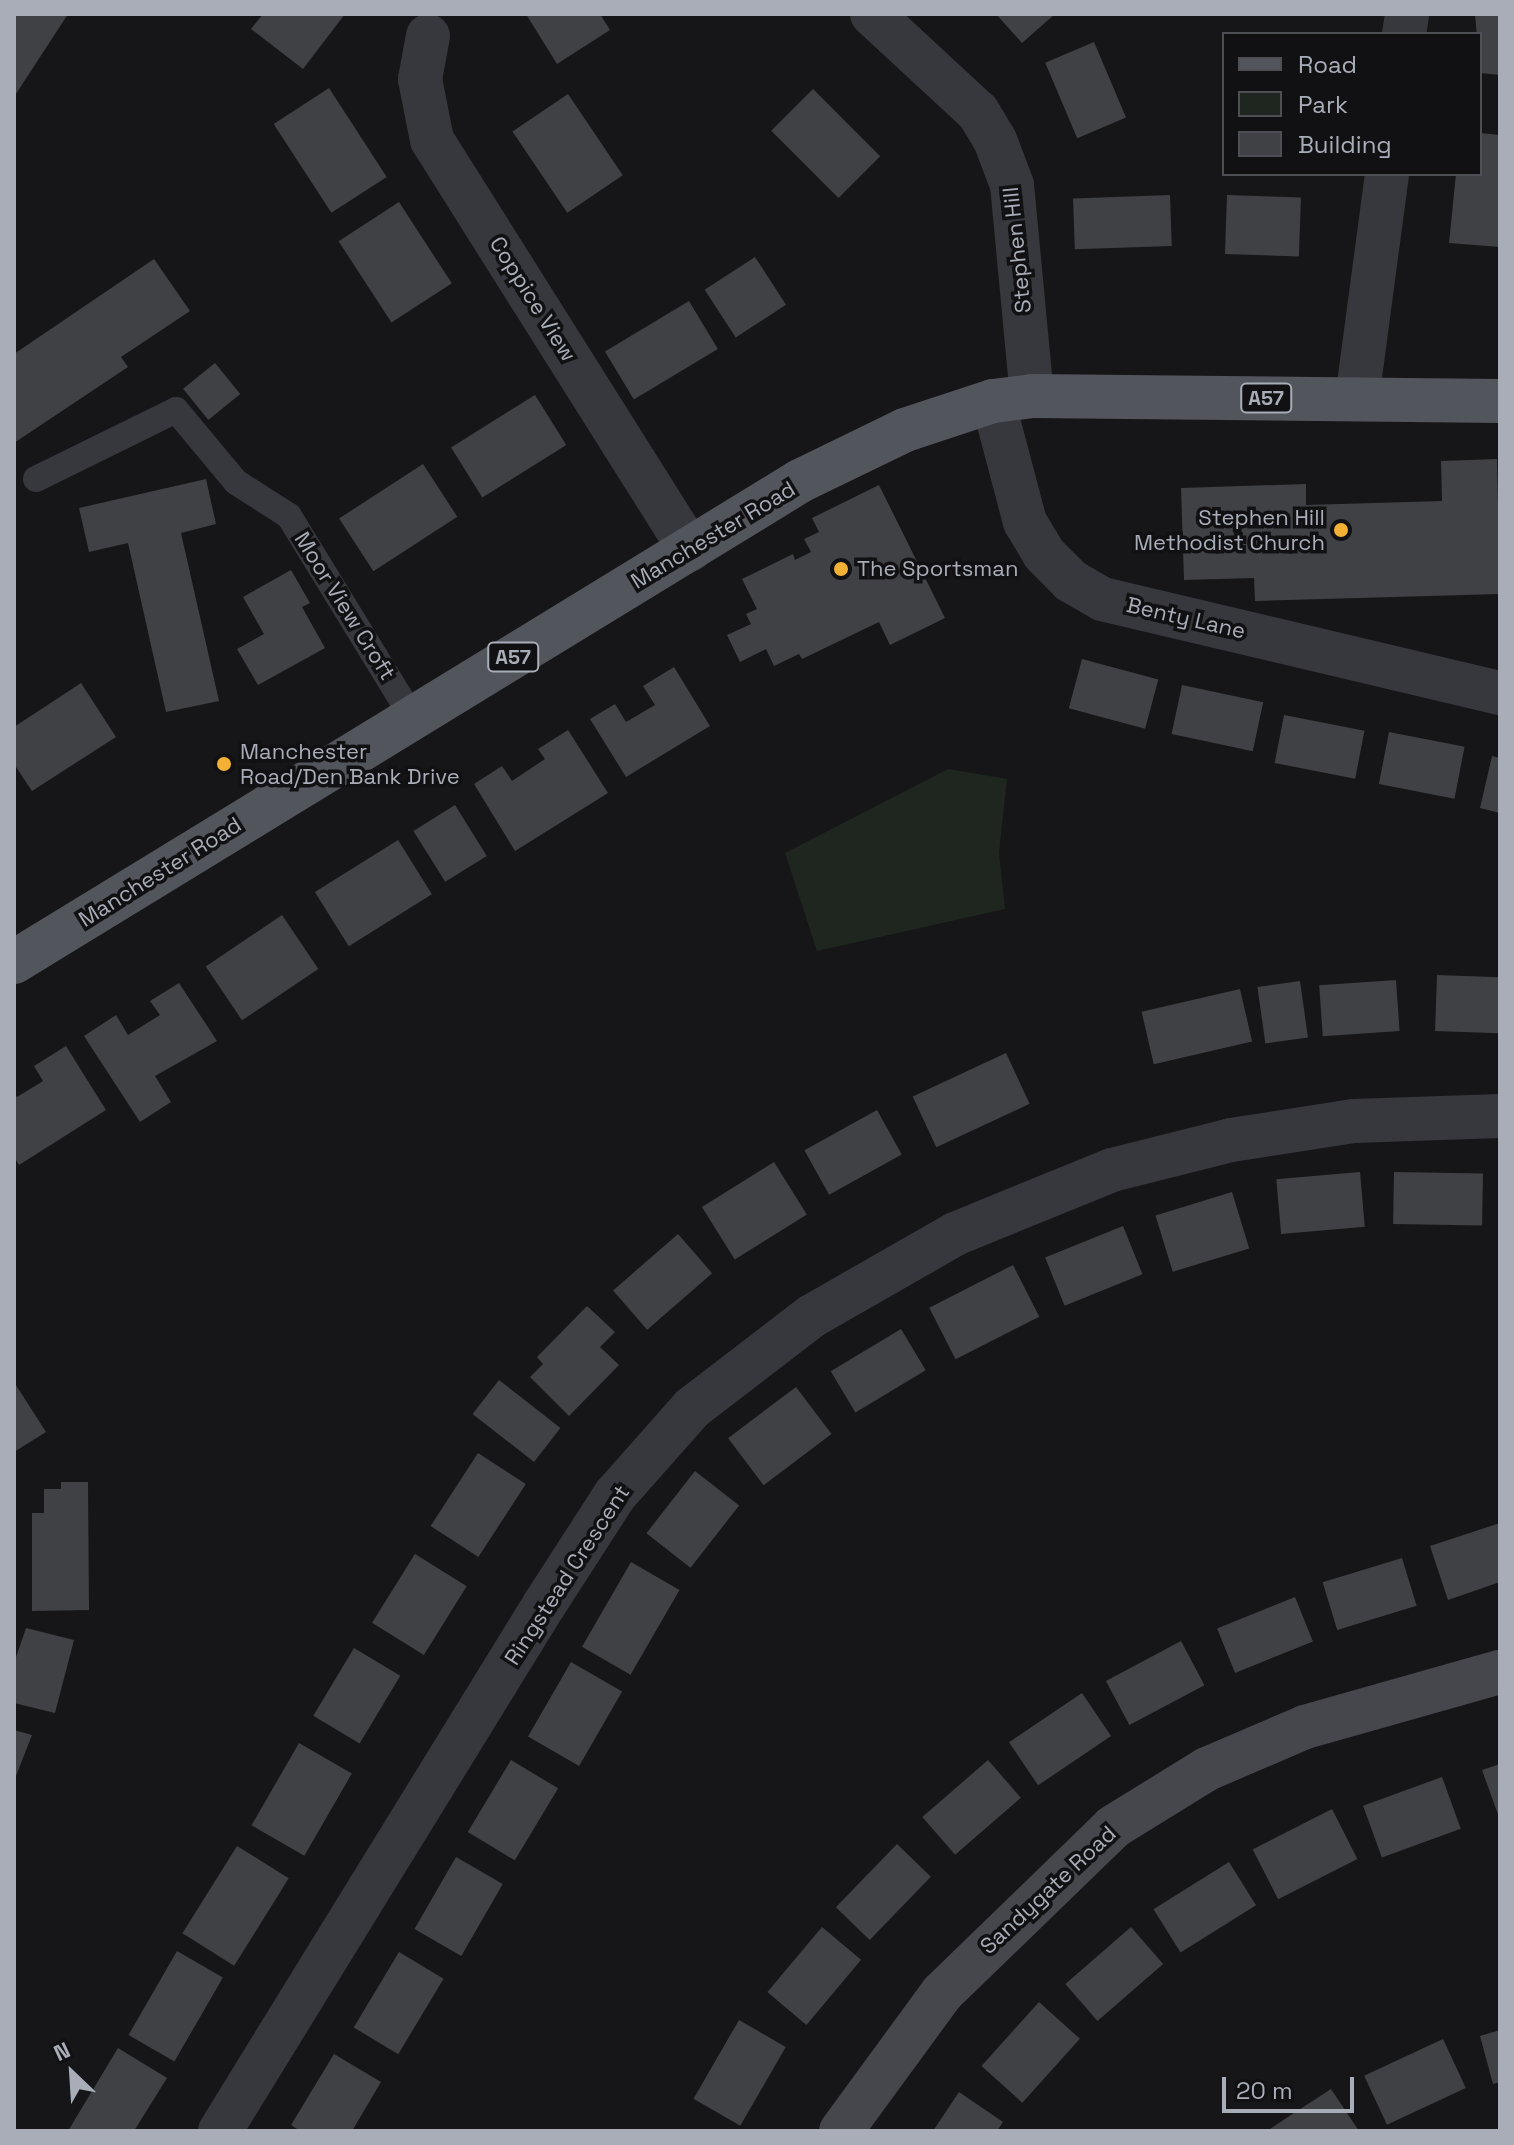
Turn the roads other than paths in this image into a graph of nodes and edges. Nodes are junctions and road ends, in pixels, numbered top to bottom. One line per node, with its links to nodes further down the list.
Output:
1 (872, 14): 4 (street, Stephen Hill)
2 (428, 36): 8 (street, Coppice View)
3 (1387, 176): 5 (street)
4 (1012, 399): 5 (main road, Manchester Road / A57); 8 (main road, Manchester Road / A57); 9 (street, Benty Lane)
5 (1357, 399): 6 (main road, Manchester Road / A57)
6 (1500, 401)
7 (36, 479): 10 (lane, Moor View Croft)
8 (690, 549): 10 (main road, Manchester Road / A57)
9 (1500, 693)
10 (413, 718): 11 (main road, Manchester Road / A57)
11 (14, 962)
12 (1500, 1116): 14 (street, Ringstead Crescent)
13 (1500, 1672): 15 (street, Sandygate Road)
14 (220, 2131)
15 (841, 2131)

